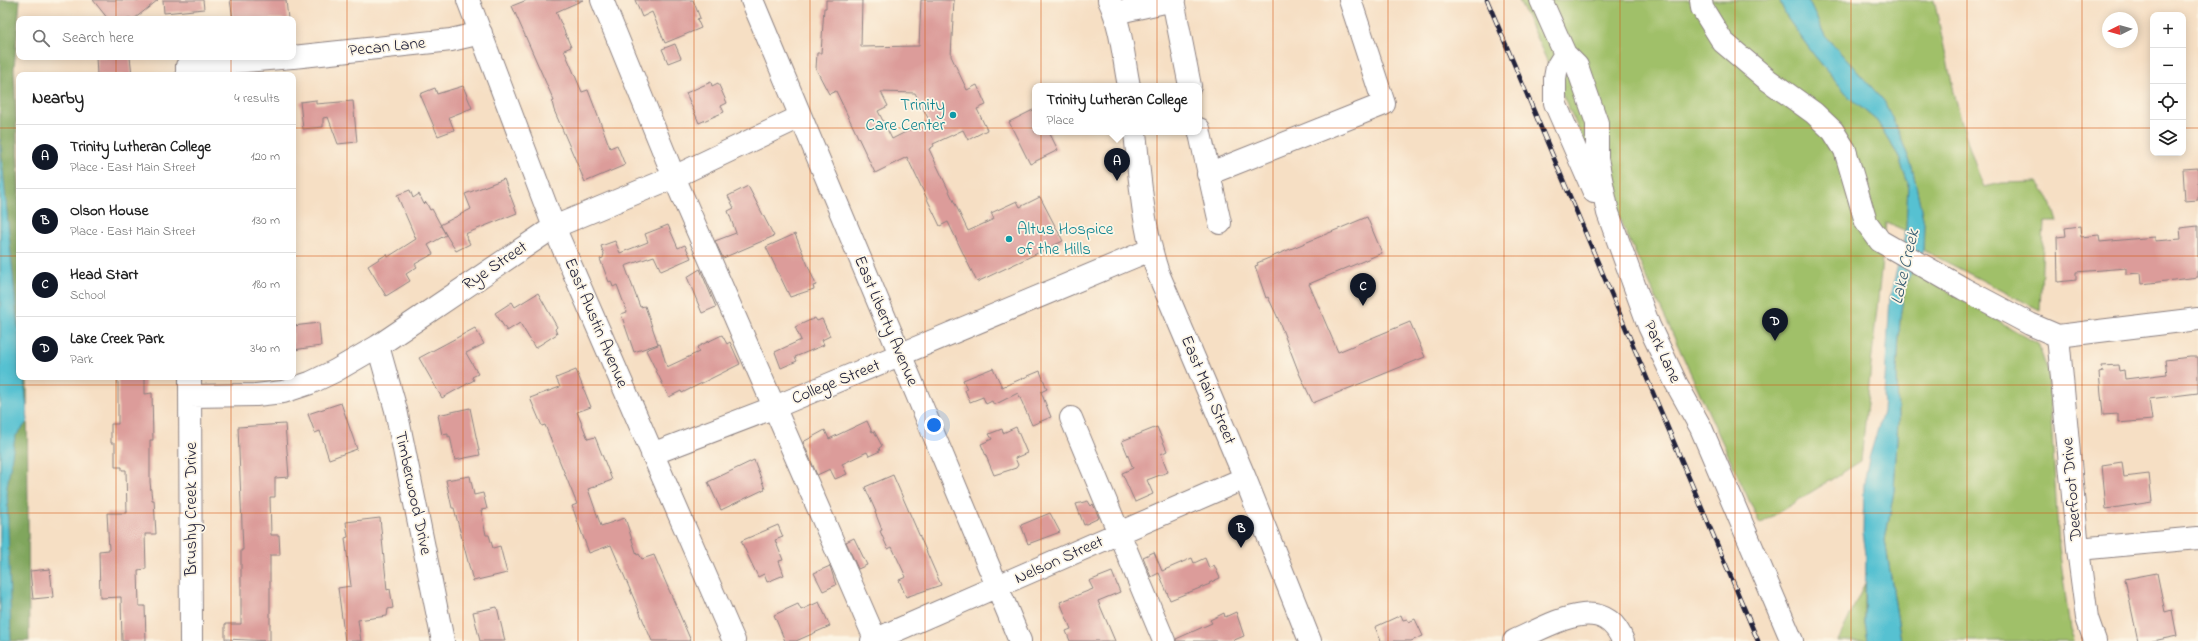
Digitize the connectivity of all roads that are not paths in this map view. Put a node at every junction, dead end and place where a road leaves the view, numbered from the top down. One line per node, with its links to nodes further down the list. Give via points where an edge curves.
1 (468, 0): 9 (street, East Austin Avenue)
2 (602, 0): 20 (street)
3 (752, 0): 16 (street, East Liberty Avenue)
4 (1173, 0): 8 (street); 15 (street)
5 (1350, 0): 19 (street, via 1384,104)
6 (1540, 0): 10 (street, Park Lane)
7 (1701, 0): 26 (street, via 1702,8 1723,42 1833,131 1845,150 1866,222 1880,241 2030,324)
8 (1112, 6): 14 (street, via 1124,48)
9 (480, 33): 11 (street, Pecan Lane, via 451,40); 23 (street, East Austin Avenue)
10 (1565, 54): 21 (street, Park Lane, via 1577,66 1597,123 1597,159); 21 (street, via 1555,78 1555,103 1594,191)
11 (296, 57)
12 (268, 60): 13 (street, Pecan Lane)
13 (187, 70)
14 (1128, 83)
15 (1189, 83)
16 (800, 117): 20 (street, Rye Street); 28 (street, East Liberty Avenue)
17 (1135, 135): 24 (street, East Main Street)
18 (1200, 135): 19 (street)
19 (1208, 174): 22 (street)
20 (674, 177): 23 (street, Rye Street); 30 (street)
21 (1608, 213): 47 (street, Park Lane, via 1649,326 1701,428)
22 (1220, 223)
23 (554, 227): 27 (street, Rye Street); 32 (street, East Austin Avenue)
24 (1150, 250): 28 (street, College Street); 33 (street, East Main Street)
25 (2198, 319): 26 (street)
26 (2058, 336): 36 (street, Deerfoot Drive)
27 (378, 346): 29 (street, Rye Street, via 310,384 284,392 256,395); 39 (street, Timberwood Drive, via 396,410)
28 (900, 356): 30 (street, College Street); 37 (street, East Liberty Avenue)
29 (190, 386): 38 (street, Brushy Creek Drive)
30 (775, 407): 32 (street, College Street); 41 (street)
31 (1071, 418): 34 (street)
32 (652, 454): 40 (street, East Austin Avenue)
33 (1245, 478): 34 (street, Nelson Street); 44 (street, East Main Street)
34 (1119, 533): 37 (street, Nelson Street); 43 (street)
35 (2198, 538): 36 (street)
36 (2078, 549): 48 (street, Deerfoot Drive, via 2087,618)
37 (997, 587): 41 (street, Nelson Street); 42 (street, East Liberty Avenue)
38 (191, 641)
39 (443, 641)
40 (734, 641)
41 (874, 641)
42 (1020, 641)
43 (1164, 641)
44 (1310, 641)
45 (1514, 641): 46 (street, via 1575,615 1592,613 1607,619 1619,631)
46 (1623, 641)
47 (1792, 641)
48 (2095, 641)

